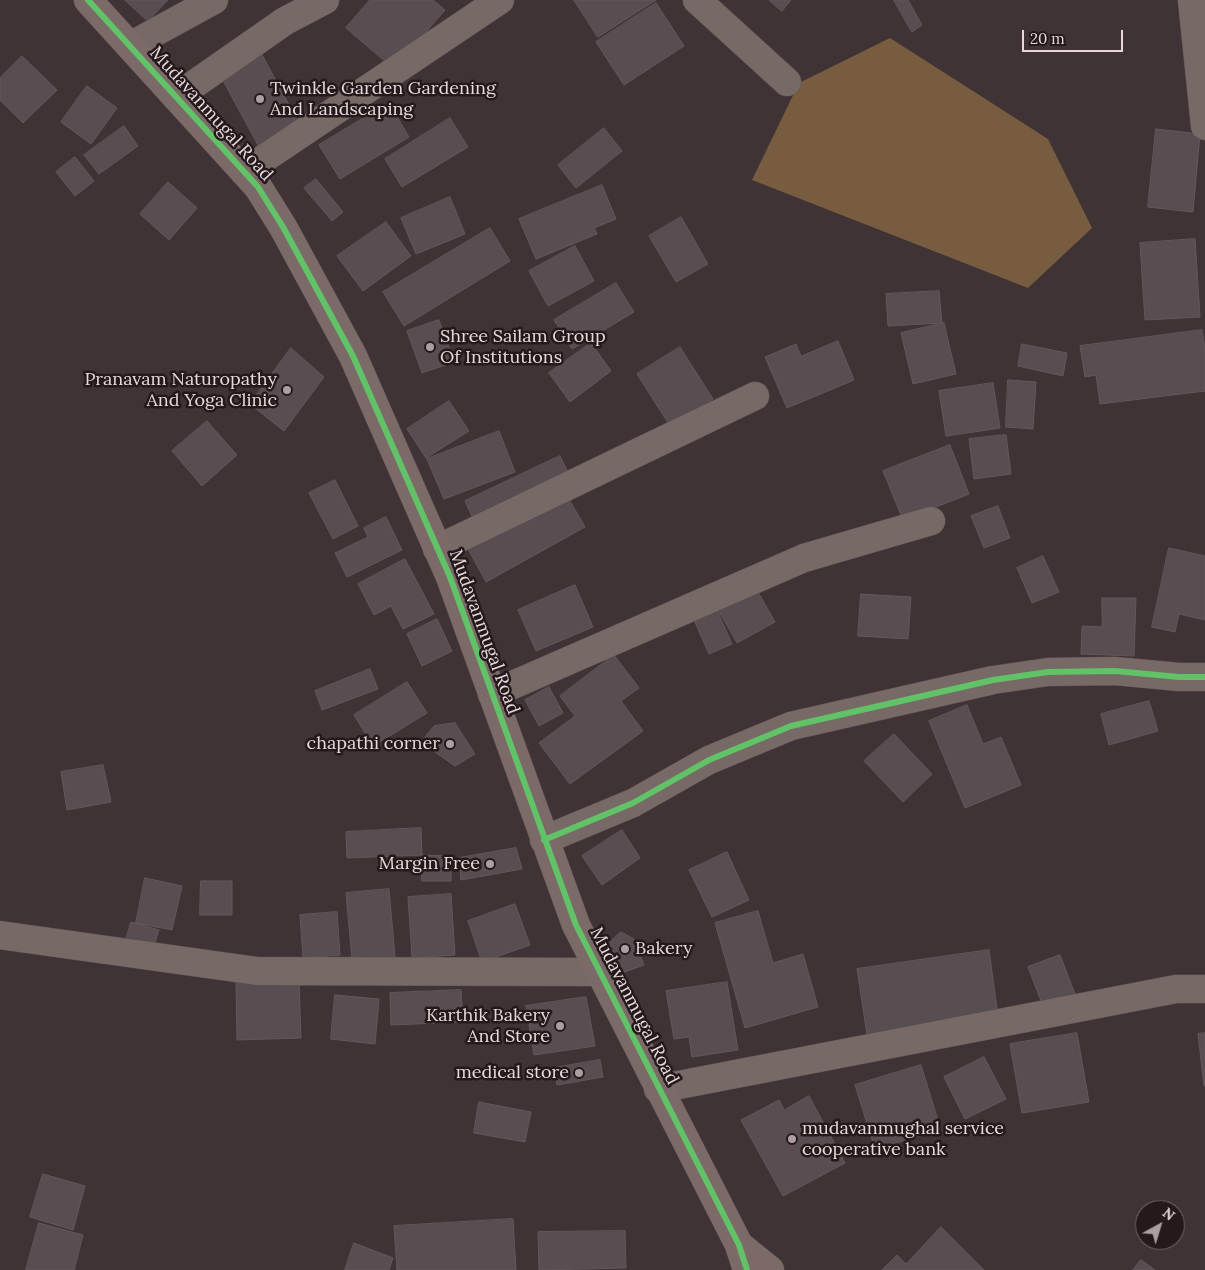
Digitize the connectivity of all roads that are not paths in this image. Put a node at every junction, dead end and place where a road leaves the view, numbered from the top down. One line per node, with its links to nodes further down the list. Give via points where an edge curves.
1 (88, 0): 7 (street, Mudavanmugal Road)
2 (214, 0): 7 (street)
3 (326, 0): 9 (street, via 285,22)
4 (500, 0): 11 (street)
5 (697, 0): 8 (street)
6 (1192, 0): 10 (street)
7 (130, 46): 9 (street, Mudavanmugal Road)
8 (787, 82)
9 (176, 97): 11 (street, Mudavanmugal Road)
10 (1205, 126)
11 (244, 172): 14 (street, Mudavanmugal Road, via 258,187 283,227 352,356)
12 (755, 396): 14 (street)
13 (931, 521): 16 (street, via 804,558)
14 (437, 549): 16 (street, Mudavanmugal Road)
15 (1205, 677): 17 (street, via 1115,671 1048,672 993,680 791,726 709,760 633,803)
16 (492, 694): 17 (street, Mudavanmugal Road)
17 (544, 840): 19 (street, Mudavanmugal Road, via 576,925)
18 (0, 935): 19 (street, via 257,971)
19 (600, 972): 21 (street, Mudavanmugal Road)
20 (1205, 989): 21 (street, via 1176,988)
21 (658, 1089): 22 (street, Mudavanmugal Road)
22 (743, 1258): 23 (street)
23 (770, 1270)

